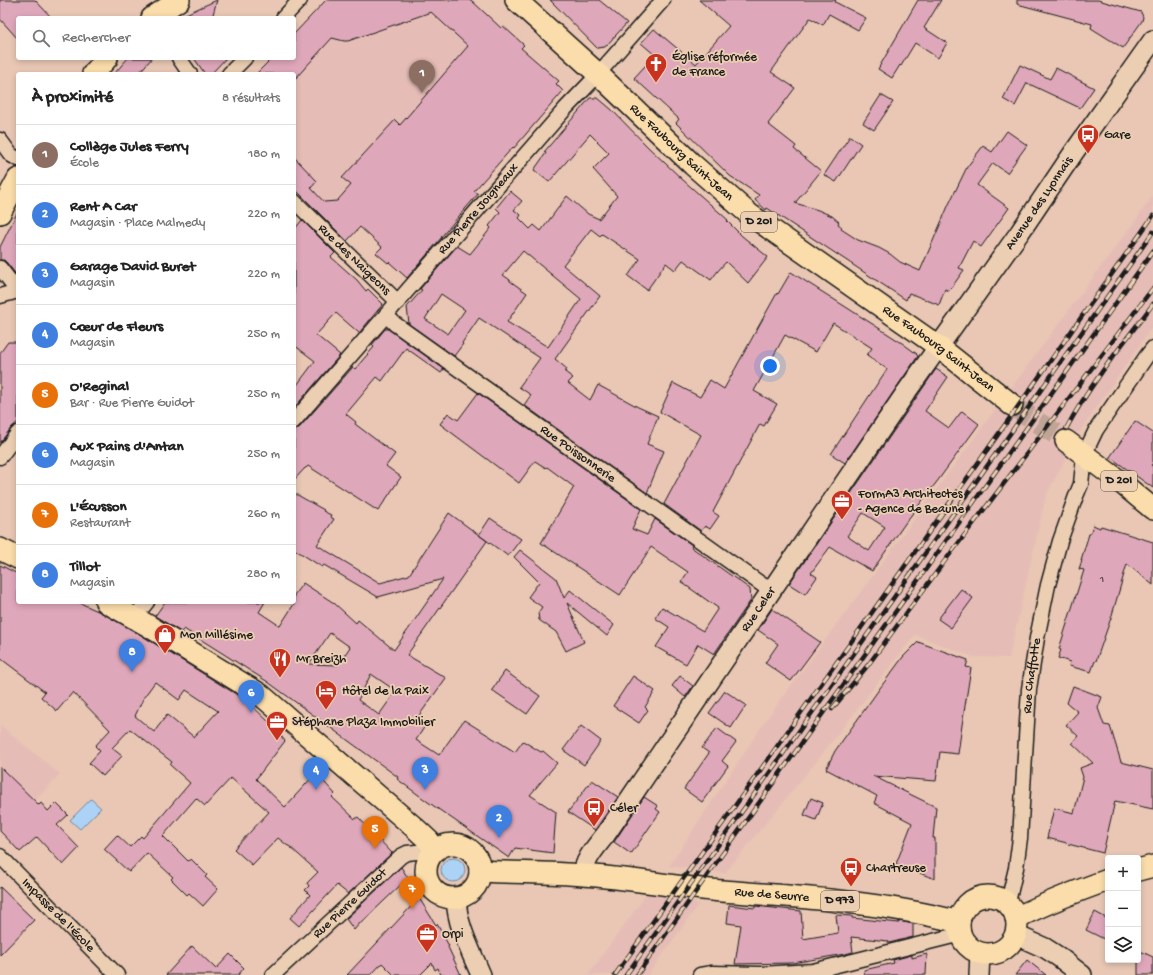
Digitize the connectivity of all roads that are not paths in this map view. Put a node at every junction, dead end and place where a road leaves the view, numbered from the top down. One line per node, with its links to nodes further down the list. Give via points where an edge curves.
1 (179, 0): 5 (main road)
2 (300, 0): 6 (street)
3 (516, 0): 14 (main road, Rue Faubourg Saint-Jean / D 20I)
4 (663, 0): 14 (street, Rue Pierre Joigneaux)
5 (155, 16)
6 (285, 16)
7 (1153, 40): 26 (street, Avenue des Lyonnais)
8 (105, 60): 11 (main road)
9 (180, 60): 12 (street)
10 (243, 60): 13 (street)
11 (95, 72)
12 (189, 72)
13 (231, 72)
14 (598, 74): 24 (street, Rue Pierre Joigneaux); 26 (main road, Rue Faubourg Saint-Jean / D 20I, via 693,165 749,214)
15 (0, 140): 16 (street)
16 (16, 158)
17 (16, 183): 19 (main road)
18 (296, 203): 24 (street, Rue des Naigeons)
19 (0, 213)
20 (0, 268): 21 (street)
21 (16, 288)
22 (16, 292): 23 (street)
23 (0, 296)
24 (398, 302): 25 (street, Rue Pierre Joigneaux)
25 (386, 315): 29 (street, Rue Pierre Joigneaux); 37 (street, Rue Poissonnerie)
26 (939, 347): 28 (main road, Rue Faubourg Saint-Jean / D 20I); 37 (street, Rue Celer)
27 (1153, 348): 32 (street, via 1096,430)
28 (1012, 404)
29 (296, 418)
30 (16, 436): 33 (street)
31 (1066, 441): 32 (main road, D 20I)
32 (1084, 455): 34 (main road, D 20I); 49 (street, Rue Chaffotte, via 1082,484 1060,541 1048,585 1029,689 1020,838 1010,894)
33 (0, 457)
34 (1153, 509)
35 (0, 549): 36 (main road)
36 (16, 557)
37 (770, 591): 46 (street, Rue Celer, via 587,860)
38 (110, 604): 40 (main road)
39 (145, 604): 40 (street)
40 (134, 618): 41 (main road, via 261,695 415,828)
41 (435, 850): 45 (main road, via 452,843 462,845 476,857); 48 (main road, via 426,864 427,879 432,888 441,895); 53 (street, Rue Pierre Guidot, via 406,853 401,856)
42 (0, 856): 52 (street, Impasse de l'École)
43 (1153, 866): 44 (main road)
44 (1141, 869)
45 (480, 871): 46 (main road, D 973); 48 (main road, via 475,886 467,894)
46 (583, 875): 50 (main road, Rue de Seurre / D 973, via 852,902 925,914)
47 (1105, 881): 49 (main road)
48 (456, 898): 54 (street, via 460,927)
49 (1012, 918): 50 (main road, via 999,898 976,898 961,914); 51 (main road, via 1012,941 1008,946 995,953); 57 (street, via 1044,948)
50 (960, 928): 51 (main road, via 964,941); 55 (street, via 813,971)
51 (980, 953): 56 (street)
52 (117, 975)
53 (273, 975)
54 (481, 975)
55 (700, 975)
56 (979, 975)
57 (1082, 975)

